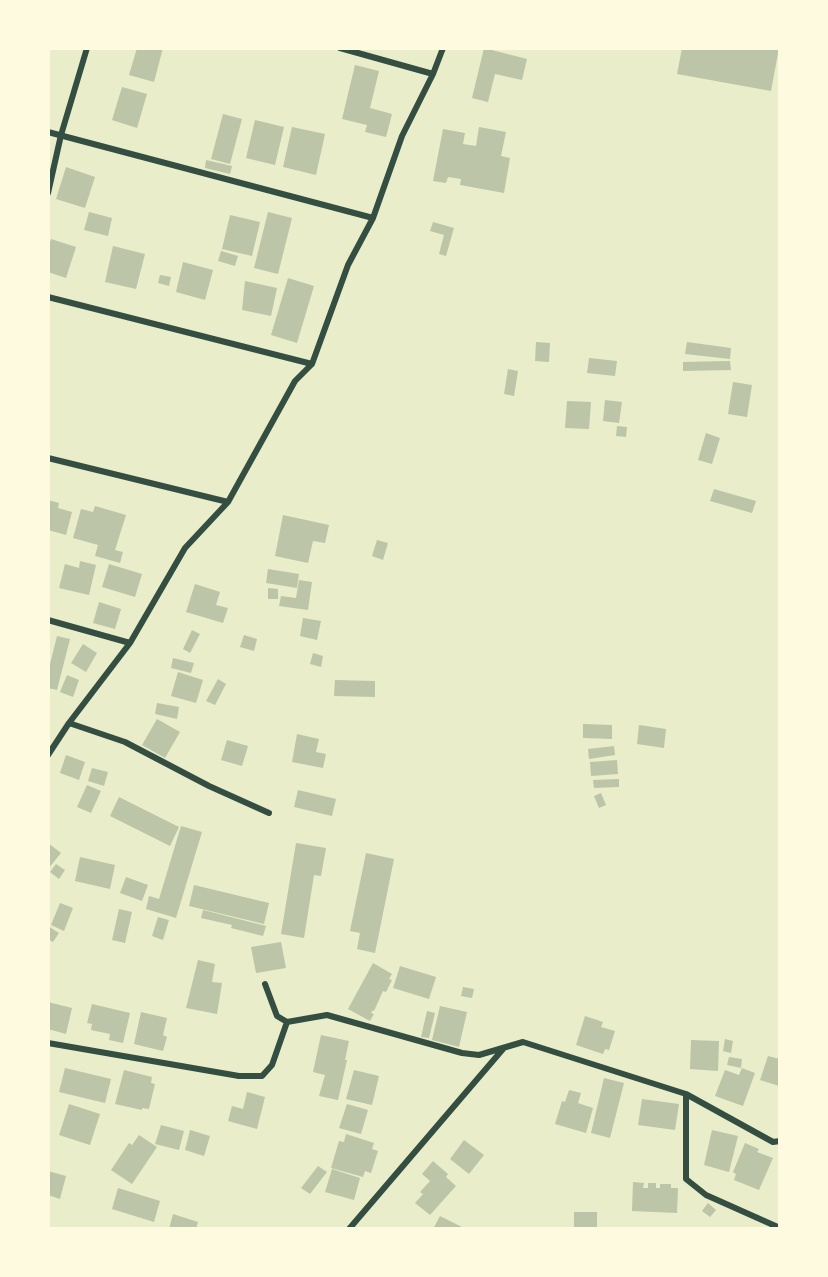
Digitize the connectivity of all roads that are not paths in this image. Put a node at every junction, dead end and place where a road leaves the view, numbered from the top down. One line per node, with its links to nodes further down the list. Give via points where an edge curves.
1 (87, 48): 6 (street)
2 (340, 48): 4 (street)
3 (443, 48): 4 (street)
4 (433, 74): 8 (street, via 402,136)
5 (48, 132): 6 (street)
6 (61, 135): 7 (street); 8 (street)
7 (48, 193)
8 (373, 218): 10 (street, via 348,265)
9 (48, 297): 10 (street)
10 (312, 364): 12 (street, via 295,381)
11 (48, 458): 12 (street)
12 (228, 502): 14 (street, via 185,548)
13 (48, 620): 14 (street)
14 (130, 643): 15 (street)
15 (69, 723): 16 (street); 17 (street, via 125,742)
16 (48, 755)
17 (269, 813)
18 (265, 984): 19 (street, via 277,1016)
19 (287, 1022): 20 (street, via 272,1065 262,1076 239,1076); 21 (street, via 327,1015 462,1053 479,1055)
20 (48, 1043)
21 (504, 1048): 22 (street, via 523,1042); 25 (street)
22 (686, 1094): 23 (street, via 773,1142); 24 (street, via 686,1179 706,1195)
23 (780, 1141)
24 (780, 1228)
25 (349, 1229)

